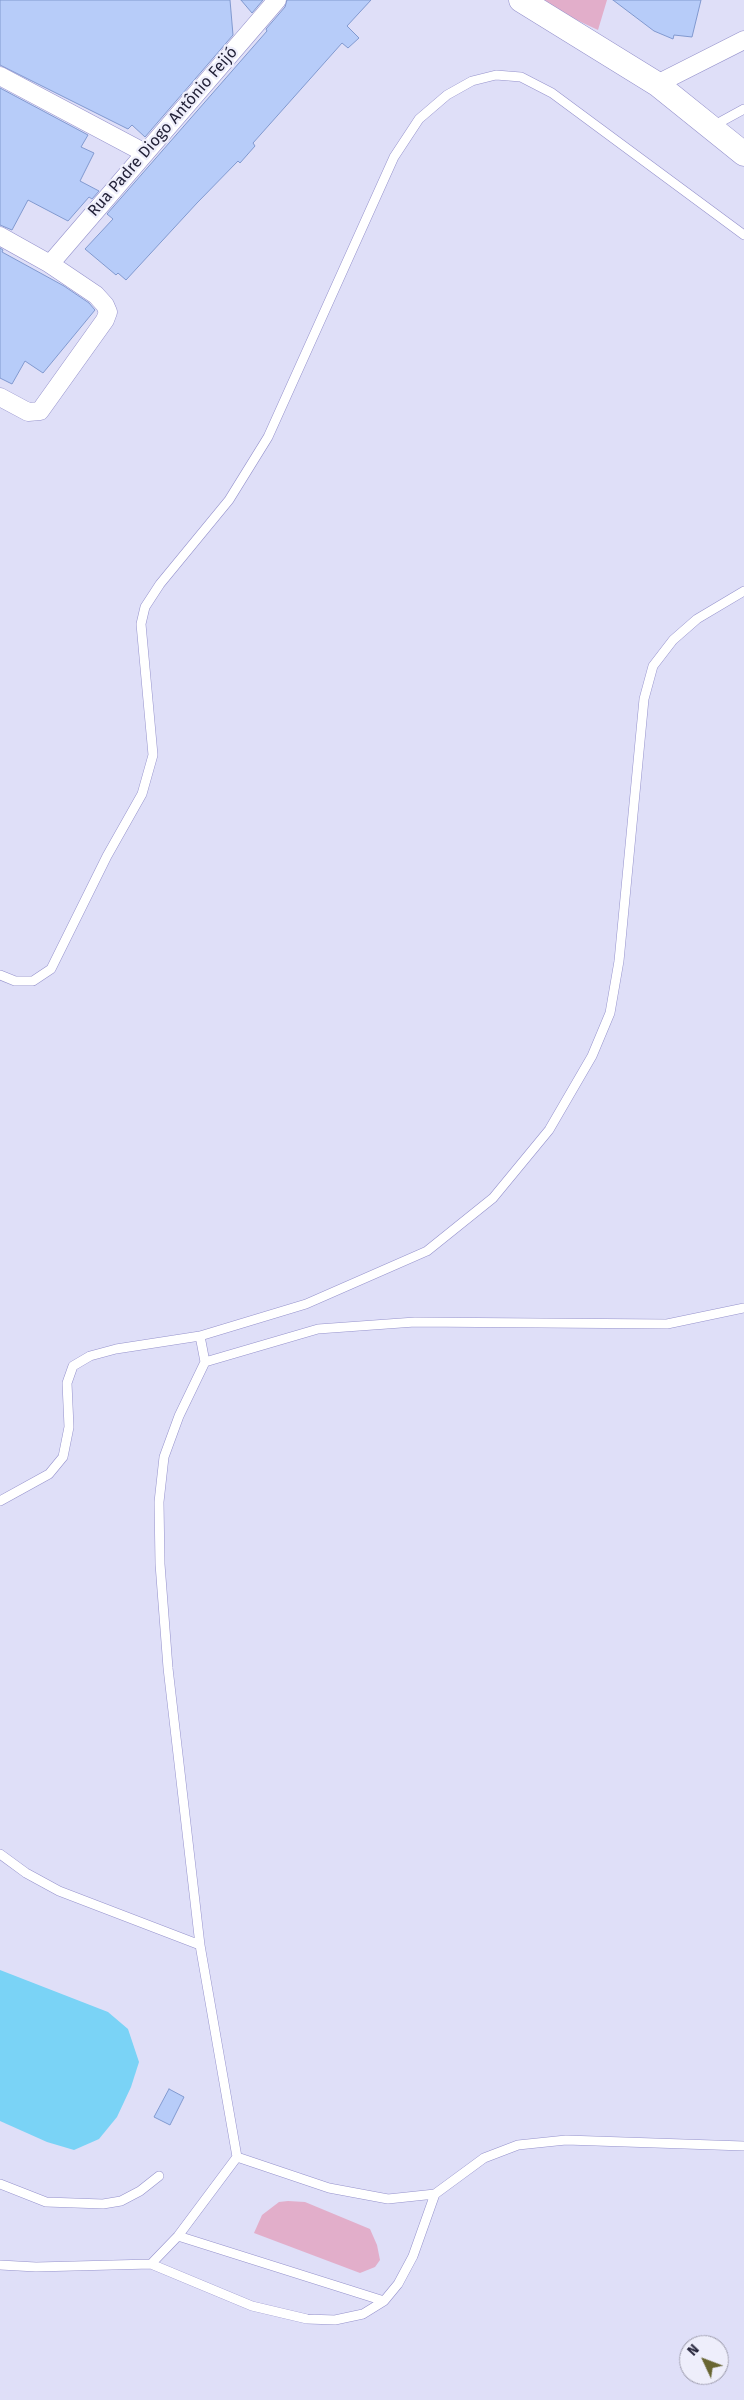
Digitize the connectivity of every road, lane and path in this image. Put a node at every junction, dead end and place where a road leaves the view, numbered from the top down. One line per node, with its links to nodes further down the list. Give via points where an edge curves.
1 (277, 0): 8 (street, Rua Padre Diogo Antônio Feijó)
2 (521, 0): 5 (main road)
3 (744, 40): 5 (street)
4 (0, 76): 8 (street)
5 (657, 84): 7 (main road)
6 (744, 109): 7 (lane)
7 (711, 128): 9 (main road)
8 (145, 153): 12 (street, Rua Padre Diogo Antônio Feijó)
9 (744, 154)
10 (744, 235): 15 (lane, via 552,93 521,77 496,75 472,81 447,95 419,119 394,157 268,437 229,500 145,607 142,624 153,755 142,794 51,969 33,982 15,981)
11 (0, 236): 12 (street)
12 (50, 264): 13 (street, via 96,295 108,312 105,320 45,407 35,413)
13 (0, 397)
14 (744, 591): 17 (lane, via 697,619 673,640 654,666 644,699 620,951 610,1013 592,1056 549,1130 493,1198 427,1251 306,1304)
15 (0, 975)
16 (744, 1308): 18 (lane, via 666,1324 415,1322 318,1329)
17 (200, 1336): 18 (lane); 19 (lane, via 116,1349 90,1356 73,1366 67,1382 69,1427 63,1457 49,1474)
18 (205, 1362): 21 (lane, via 164,1457 159,1502 160,1564 168,1658)
19 (0, 1502)
20 (0, 1854): 21 (lane, via 59,1892)
21 (200, 1945): 23 (lane)
22 (744, 2146): 26 (lane, via 566,2140 518,2145 484,2158)
23 (237, 2157): 26 (lane, via 358,2195 388,2199); 27 (lane)
24 (159, 2176): 25 (lane, via 121,2201 103,2204 46,2202)
25 (0, 2184)
26 (435, 2194): 30 (lane, via 413,2256 398,2284)
27 (178, 2236): 28 (lane); 30 (lane)
28 (151, 2264): 29 (lane); 30 (lane, via 252,2306 307,2319 336,2320 363,2314)
29 (0, 2265)
30 (384, 2301)

